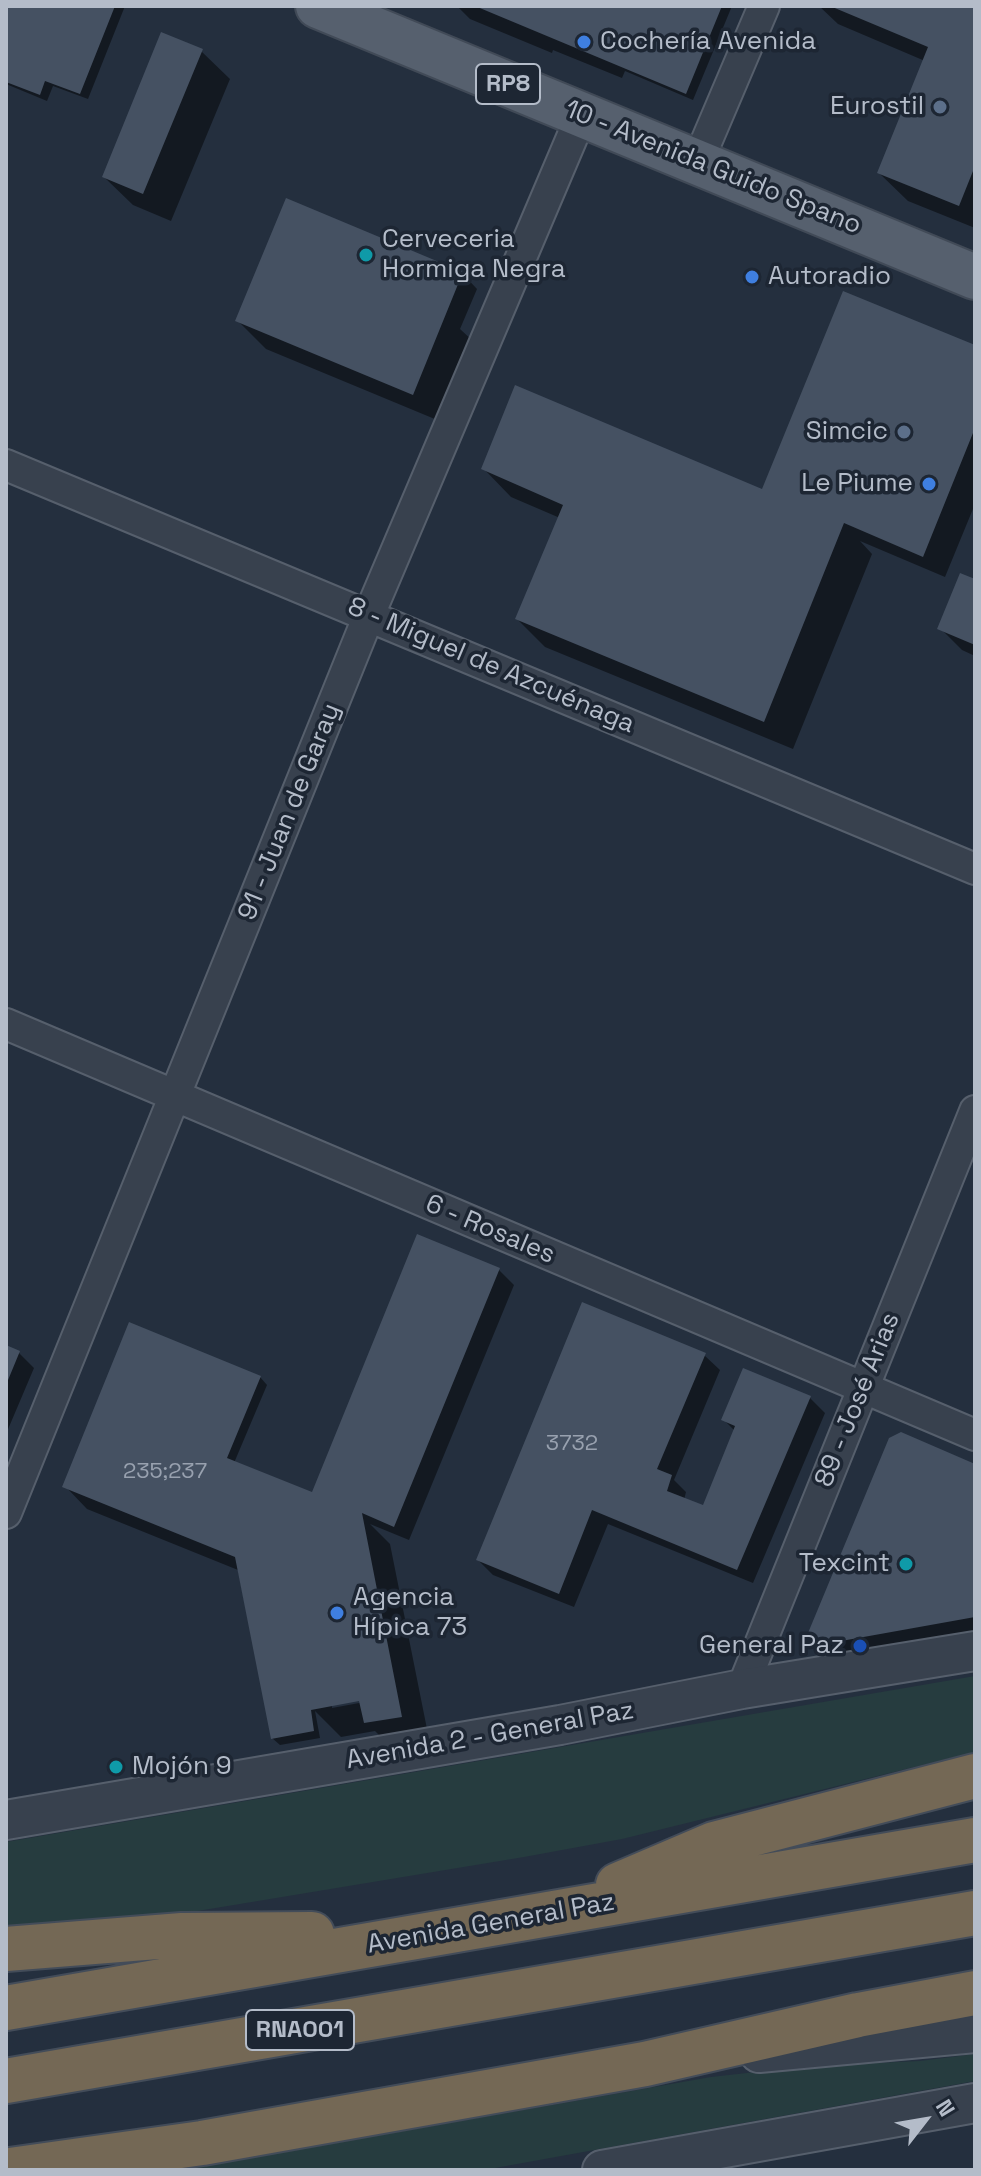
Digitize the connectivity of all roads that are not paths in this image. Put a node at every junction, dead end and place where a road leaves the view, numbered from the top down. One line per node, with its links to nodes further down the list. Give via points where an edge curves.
1 (318, 6): 3 (main road, 10 - Avenida Guido Spano / RP8)
2 (764, 6): 4 (street)
3 (582, 114): 4 (main road, 10 - Avenida Guido Spano / RP8); 7 (street, 91 - Juan de Garay)
4 (698, 161): 5 (main road, 10 - Avenida Guido Spano / RP8)
5 (975, 277)
6 (6, 465): 7 (street, 8 - Miguel de Azcuénaga)
7 (369, 615): 8 (street, 8 - Miguel de Azcuénaga); 10 (street, 91 - Juan de Garay)
8 (975, 869)
9 (6, 1024): 10 (street, 6 - Rosales)
10 (176, 1097): 12 (street, 6 - Rosales); 14 (street, 91 - Juan de Garay)
11 (975, 1111): 12 (street, 89 - José Arias)
12 (863, 1388): 13 (street, 6 - Rosales); 16 (street, 89 - José Arias)
13 (975, 1435)
14 (6, 1513)
15 (975, 1651): 16 (street, Avenida 2 - General Paz)
16 (742, 1689): 18 (street, Avenida 2 - General Paz)
17 (975, 1776): 20 (highway, via 714,1844)
18 (6, 1820)
19 (975, 1840): 20 (highway, Avenida General Paz)
20 (553, 1913): 22 (highway, Avenida General Paz)
21 (975, 1913): 28 (highway, RNA001)
22 (443, 1933): 23 (highway, via 182,1935); 25 (highway, Avenida General Paz)
23 (6, 1949)
24 (975, 1993): 27 (highway)
25 (6, 2008)
26 (975, 2033): 27 (street)
27 (645, 2064): 30 (highway)
28 (6, 2081)
29 (975, 2103): 33 (street)
30 (202, 2143): 31 (highway); 32 (street)
31 (10, 2170)
32 (111, 2170)
33 (602, 2170)

